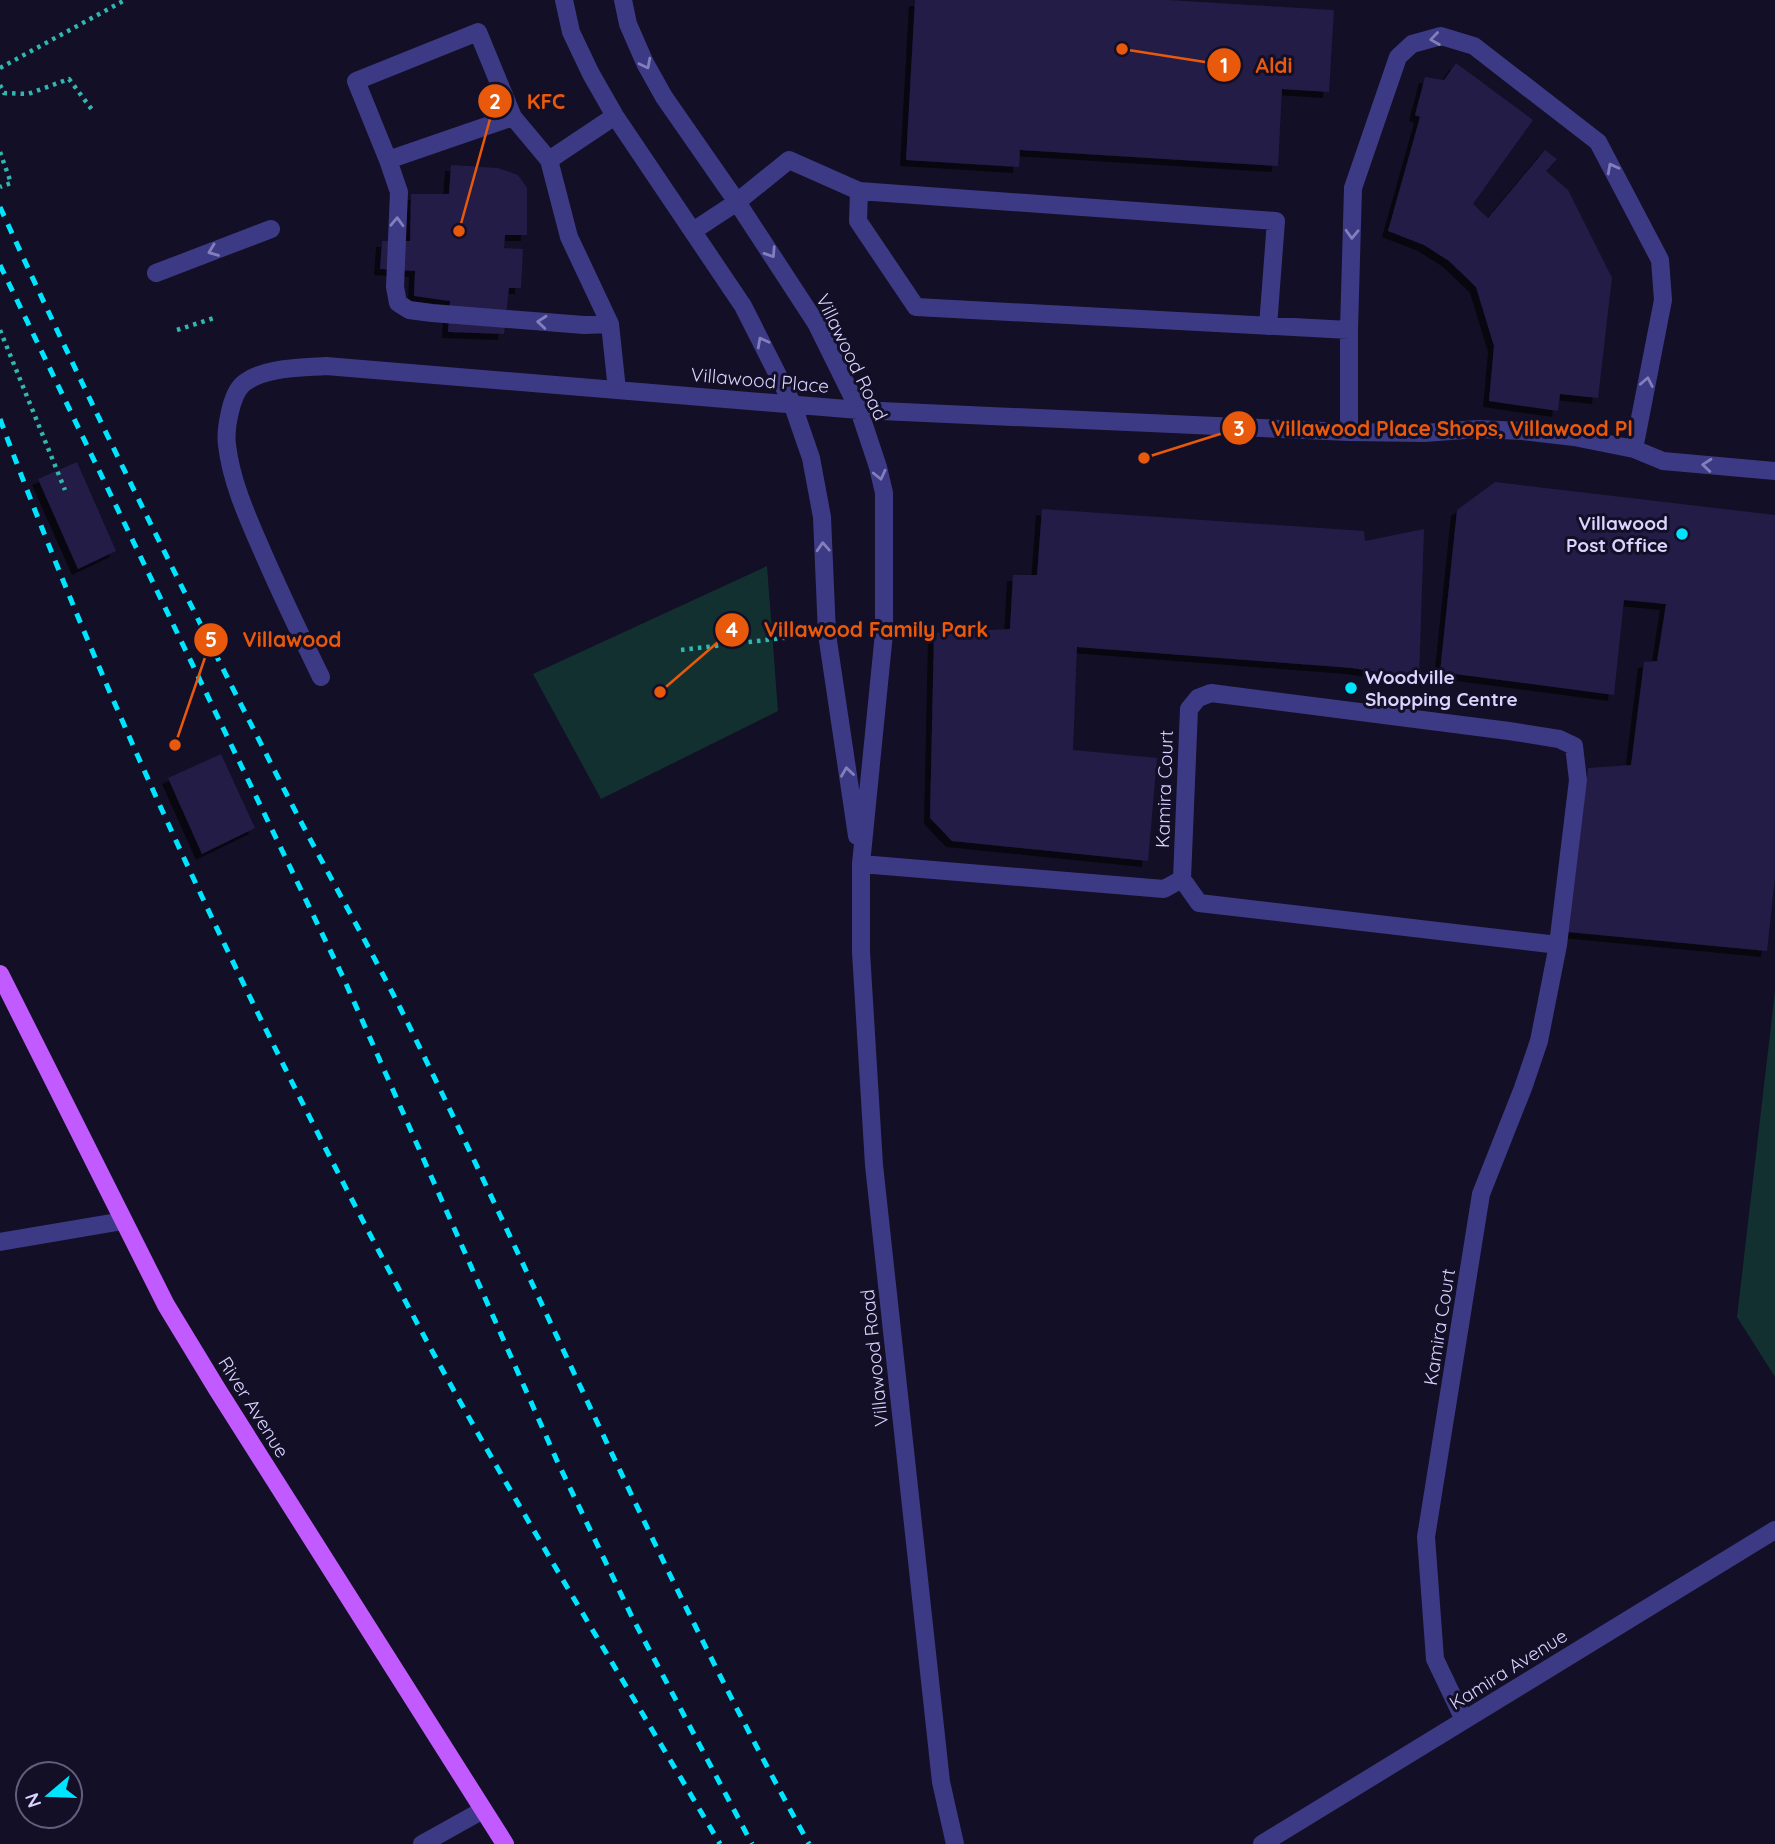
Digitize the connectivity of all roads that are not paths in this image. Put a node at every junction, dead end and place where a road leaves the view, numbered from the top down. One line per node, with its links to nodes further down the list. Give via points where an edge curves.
1 (565, 0): 3 (street, Villawood Road, via 571,32)
2 (623, 0): 8 (street, Villawood Road, one-way to 8, via 645,64)
3 (615, 116): 6 (street); 10 (street, Villawood Road)
4 (513, 117): 5 (street); 5 (street, via 478,32 356,81); 6 (street)
5 (388, 160): 12 (street, one-way to 5, via 432,313 409,310 398,303 399,192)
6 (549, 160): 12 (street, via 569,237)
7 (859, 191): 8 (street, via 789,160); 13 (street, via 858,221 916,307); 13 (street, via 1276,220)
8 (737, 202): 10 (street); 17 (street, Villawood Road, one-way to 17, via 816,323)
9 (271, 229): 11 (street, one-way to 11)
10 (693, 231): 16 (street, Villawood Road, one-way to 10, via 743,306)
11 (156, 273)
12 (610, 324): 15 (street)
13 (1268, 326): 14 (street)
14 (1349, 330): 18 (street); 19 (street, one-way to 14, via 1663,300 1660,260 1598,142 1475,46 1441,36 1412,44 1398,57 1353,188)
15 (617, 390): 16 (street, Villawood Place); 21 (street, Villawood Place, via 326,366 269,372 242,384 231,406 226,443 242,502)
16 (792, 403): 17 (street, Villawood Place); 22 (street, Villawood Road, one-way to 16, via 827,634 822,517 811,458)
17 (859, 410): 18 (street, Villawood Place); 22 (street, Villawood Road, one-way to 22, via 878,467 885,517 884,633)
18 (1349, 432): 19 (street, Villawood Place, via 1522,431)
19 (1634, 449): 20 (street, Villawood Place, one-way to 19, via 1663,461)
20 (1775, 471)
21 (321, 677)
22 (861, 864): 23 (street, via 1164,889); 33 (street, Villawood Road, via 861,951 874,1165 941,1782)
23 (1182, 879): 24 (street, via 1199,903); 24 (street, Kamira Court, via 1189,709 1210,693 1559,739 1574,746 1578,780)
24 (1558, 945): 29 (street, Kamira Court, via 1539,1041 1481,1194 1426,1538 1435,1659)
25 (0, 974): 26 (main road, River Avenue)
26 (122, 1221): 27 (street); 30 (main road, River Avenue, via 217,1389)
27 (0, 1242)
28 (1775, 1530): 29 (street, Kamira Avenue)
29 (1464, 1720): 34 (street, Kamira Avenue)
30 (483, 1810): 31 (street); 32 (main road, River Avenue)
31 (422, 1844)
32 (505, 1844)
33 (956, 1844)
34 (1262, 1844)

